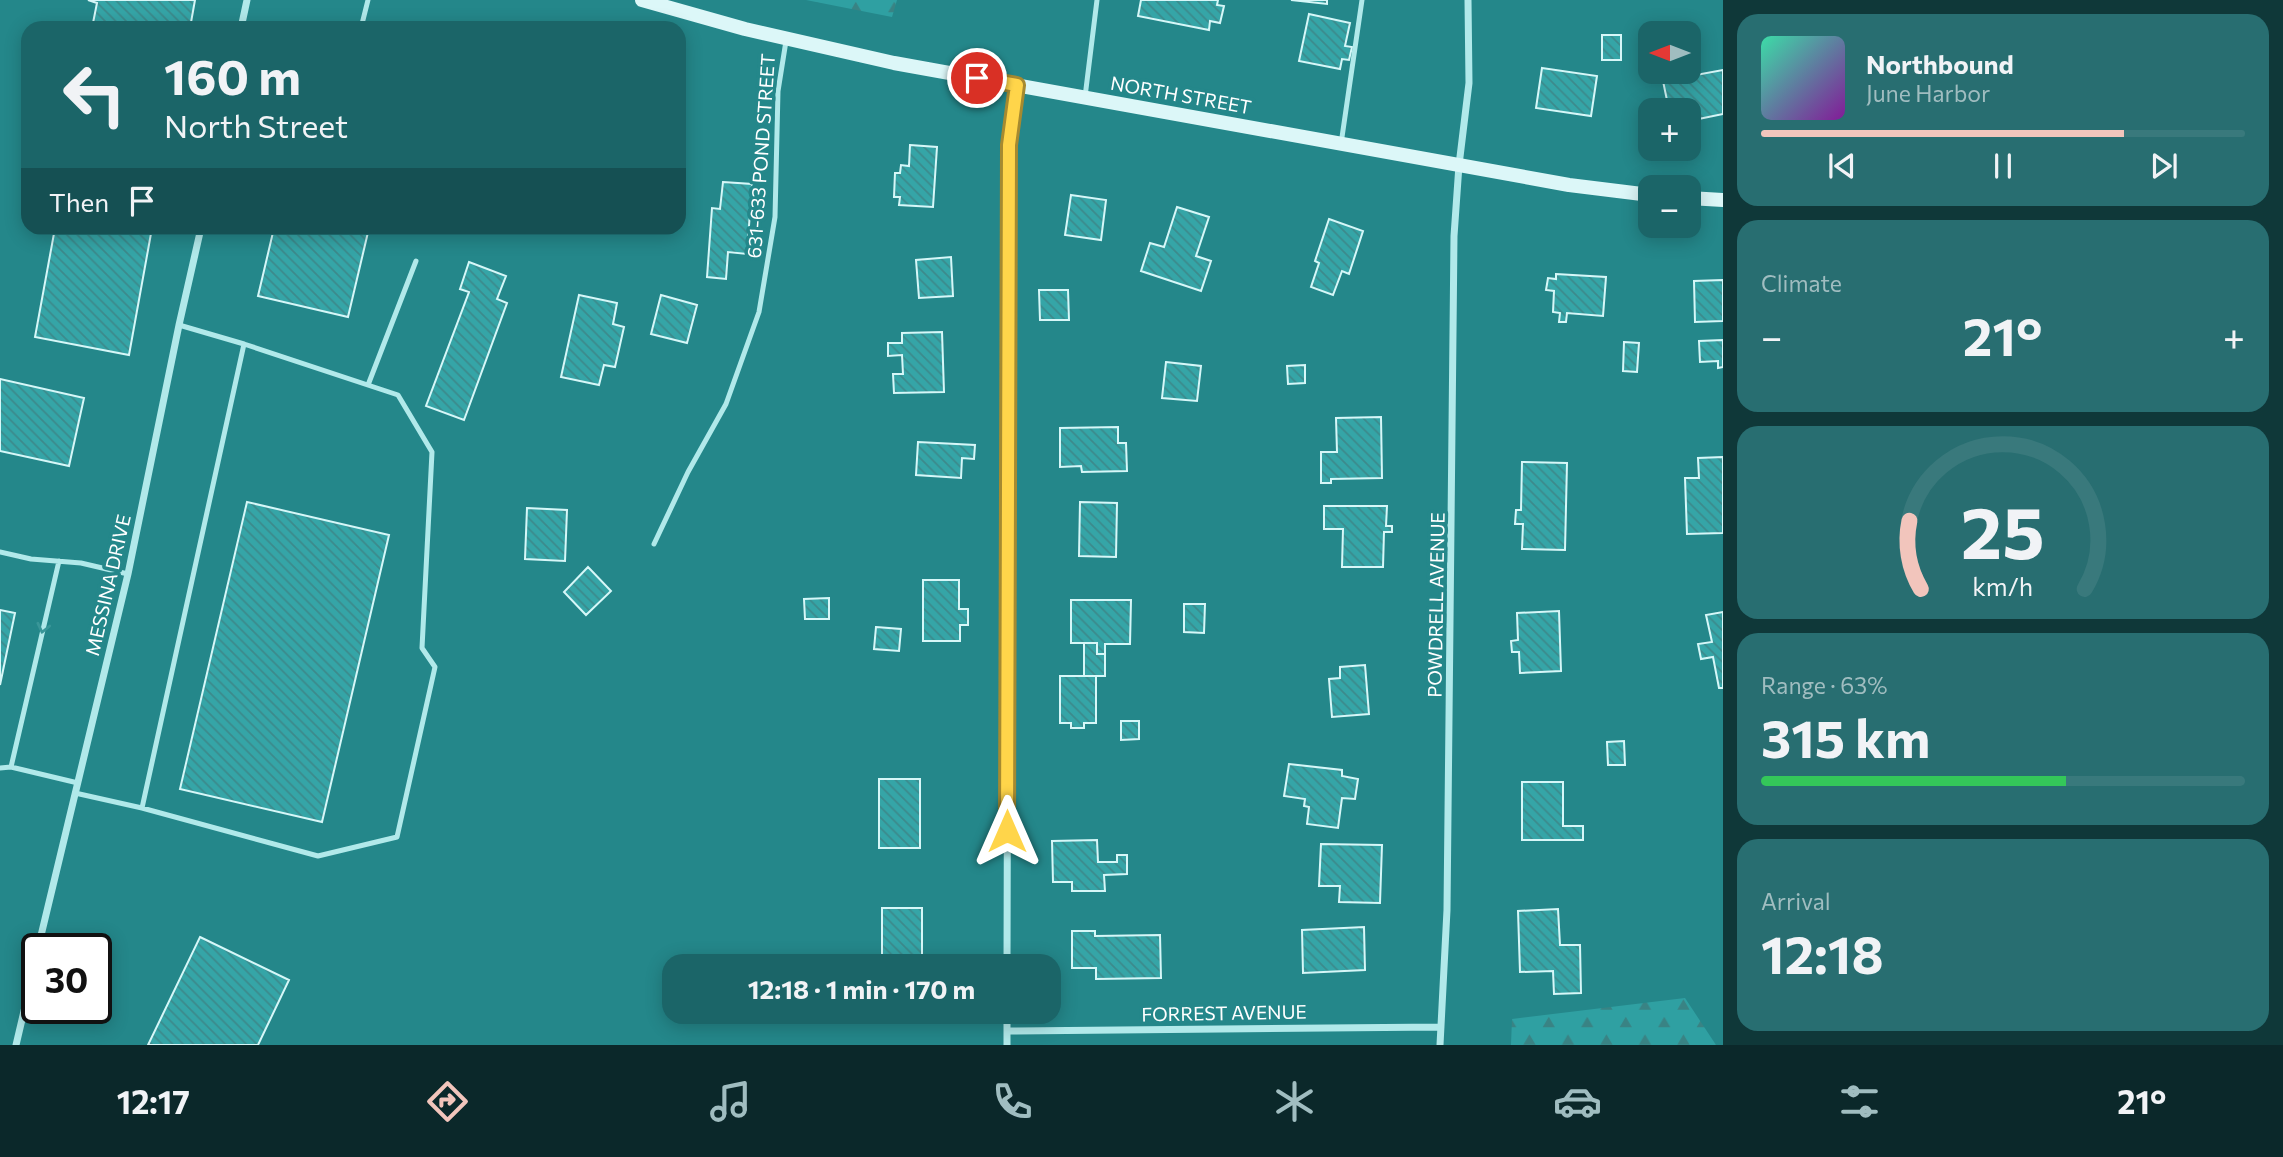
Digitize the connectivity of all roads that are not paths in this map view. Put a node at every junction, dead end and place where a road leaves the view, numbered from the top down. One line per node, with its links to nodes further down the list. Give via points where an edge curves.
1 (247, 0): 7 (street)
2 (368, 0): 8 (lane)
3 (642, 0): 9 (main road, NORTH STREET)
4 (1097, 0): 11 (lane)
5 (1363, 0): 12 (lane)
6 (1468, 0): 13 (street, POWDRELL AVENUE, via 1469,83)
7 (242, 21)
8 (363, 21)
9 (786, 39): 10 (main road, NORTH STREET); 22 (lane, 631-633 POND STREET, via 778,91 775,217 759,312 726,404)
10 (1017, 85): 11 (main road, NORTH STREET); 32 (street, via 1009,145)
11 (1085, 97): 12 (main road, NORTH STREET)
12 (1341, 144): 13 (main road, NORTH STREET)
13 (1459, 165): 14 (main road, NORTH STREET); 35 (street, POWDRELL AVENUE, via 1454,236 1447,883)
14 (1638, 194)
15 (1701, 199): 16 (main road)
16 (1723, 200)
17 (199, 235): 19 (street, MESSINA DRIVE)
18 (416, 261): 21 (lane)
19 (179, 325): 20 (lane); 25 (street, MESSINA DRIVE)
20 (244, 344): 21 (lane); 30 (lane)
21 (368, 385): 30 (lane, via 398,395 432,452 422,648 435,667 397,837 318,856)
22 (654, 544)
23 (0, 552): 24 (lane)
24 (59, 561): 25 (lane); 26 (lane, one-way to 26)
25 (128, 574): 28 (street, MESSINA DRIVE)
26 (11, 767): 27 (lane); 28 (lane)
27 (0, 768)
28 (78, 783): 29 (street, MESSINA DRIVE)
29 (75, 793): 30 (lane); 31 (street, MESSINA DRIVE)
30 (142, 808)
31 (42, 933)
32 (1007, 954)
33 (21, 1024): 37 (street)
34 (1007, 1024): 36 (street)
35 (1441, 1027): 36 (street, FORREST AVENUE); 39 (street, POWDRELL AVENUE)
36 (1007, 1031): 38 (street)
37 (16, 1045)
38 (1007, 1045)
39 (1440, 1045)

